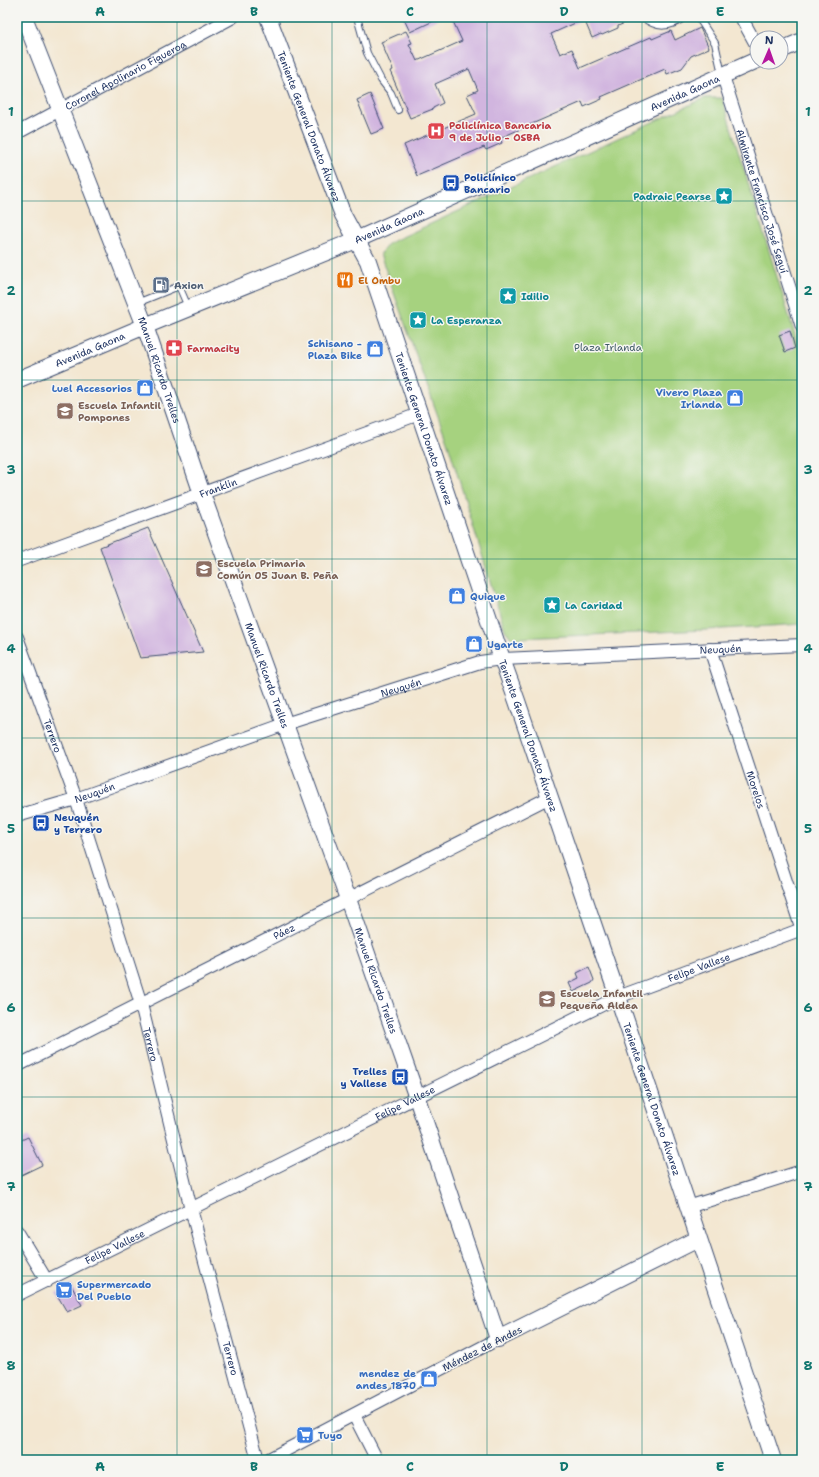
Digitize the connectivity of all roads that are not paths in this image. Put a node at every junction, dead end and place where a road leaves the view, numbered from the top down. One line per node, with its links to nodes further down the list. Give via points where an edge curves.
1 (24, 17): 14 (street, Manuel Ricardo Trelles)
2 (233, 17): 14 (street, Coronel Apolinario Figueroa)
3 (268, 17): 17 (street, Teniente General Donato Álvarez)
4 (357, 17): 15 (lane, via 367,53)
5 (642, 17): 6 (lane, via 651,24 663,25 675,24)
6 (685, 17)
7 (698, 17): 13 (lane, via 715,43)
8 (741, 17): 9 (street)
9 (749, 32)
10 (802, 41): 11 (street)
11 (789, 47)
12 (749, 64): 13 (street, Avenida Gaona)
13 (723, 76): 17 (street, Avenida Gaona); 21 (street, Almirante Francisco José Seguí)
14 (61, 110): 16 (street, Coronel Apolinario Figueroa); 18 (street, Manuel Ricardo Trelles)
15 (398, 110)
16 (17, 133)
17 (356, 240): 19 (street, Avenida Gaona); 23 (street, Teniente General Donato Álvarez, via 368,261)
18 (136, 304): 19 (lane, via 179,286); 20 (street, Manuel Ricardo Trelles)
19 (188, 309): 20 (street, Avenida Gaona)
20 (145, 326): 22 (street, Avenida Gaona); 24 (street, Manuel Ricardo Trelles)
21 (802, 327)
22 (17, 380)
23 (419, 414): 24 (street, Franklin); 29 (street, Teniente General Donato Álvarez)
24 (202, 494): 25 (street, Franklin); 30 (street, Manuel Ricardo Trelles)
25 (17, 561)
26 (17, 637): 32 (street, Terrero)
27 (802, 645): 28 (street, Neuquén)
28 (710, 649): 29 (street, Neuquén); 35 (street, Morelos)
29 (502, 659): 30 (street, Neuquén, via 480,662); 31 (street, Teniente General Donato Álvarez)
30 (285, 724): 32 (street, Neuquén); 34 (street, Manuel Ricardo Trelles)
31 (550, 797): 34 (street, Páez); 36 (street, Teniente General Donato Álvarez)
32 (76, 798): 33 (street, Neuquén); 37 (street, Terrero)
33 (17, 816)
34 (348, 900): 37 (street, Páez); 39 (street, Manuel Ricardo Trelles)
35 (802, 929): 36 (street, Felipe Vallese)
36 (618, 997): 39 (street, Felipe Vallese); 41 (street, Teniente General Donato Álvarez)
37 (141, 1004): 38 (street, Páez); 42 (street, Terrero)
38 (17, 1066)
39 (416, 1098): 42 (street, Felipe Vallese); 47 (street, Manuel Ricardo Trelles)
40 (802, 1171): 41 (street)
41 (688, 1207): 44 (street, Teniente General Donato Álvarez)
42 (191, 1210): 45 (street, Felipe Vallese); 49 (street, Terrero)
43 (17, 1231): 45 (street)
44 (698, 1239): 47 (street, Méndez de Andes); 52 (street, Teniente General Donato Álvarez)
45 (47, 1281): 46 (street, Felipe Vallese)
46 (17, 1295)
47 (498, 1339): 48 (street, Méndez de Andes)
48 (354, 1414): 50 (street, Méndez de Andes); 51 (street)
49 (258, 1460)
50 (267, 1460)
51 (377, 1460)
52 (773, 1460)

